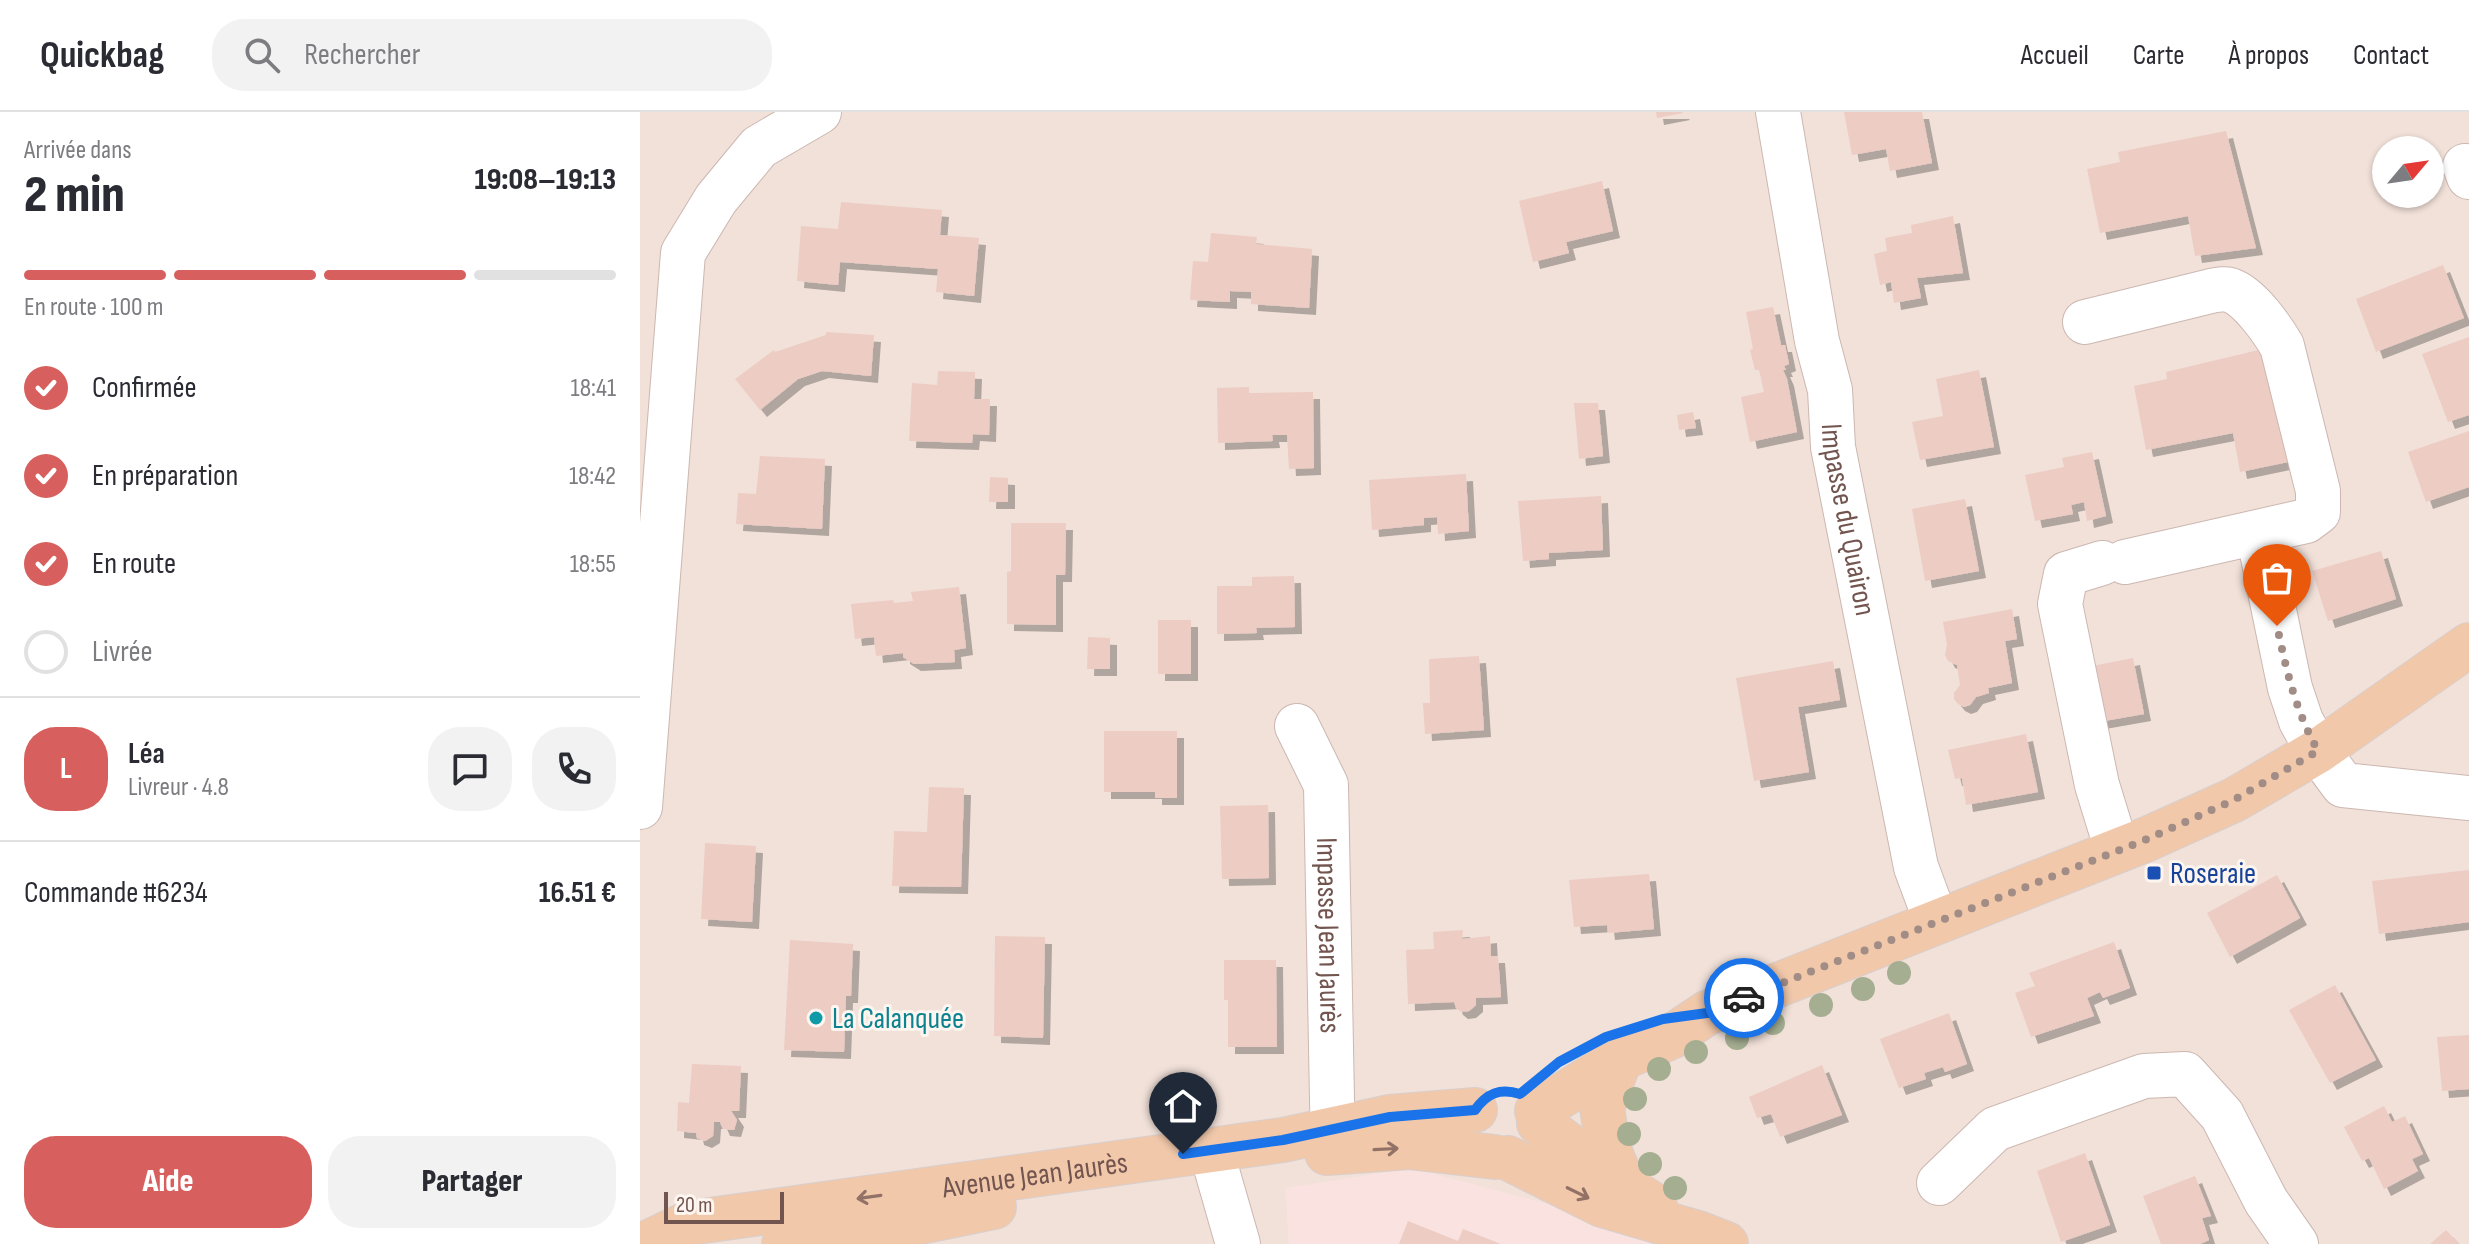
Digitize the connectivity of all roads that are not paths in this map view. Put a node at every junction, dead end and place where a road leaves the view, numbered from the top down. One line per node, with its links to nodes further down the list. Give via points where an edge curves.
1 (819, 112): 9 (street, via 759,147 716,199 683,253)
2 (1778, 112): 11 (street, Impasse du Quairon, via 1830,390 1833,447 1916,867)
3 (2085, 322): 4 (street, via 2228,289 2270,326 2282,346 2318,491 2318,512 2306,521)
4 (2258, 533): 7 (street, via 2290,688); 10 (street, via 2066,574 2060,604 2097,785)
5 (2469, 645): 7 (main road)
6 (1297, 726): 16 (street, Impasse Jean Jaurès, via 1326,785)
7 (2318, 751): 8 (street, via 2343,785); 10 (main road, via 2234,800)
8 (2469, 798)
9 (640, 807)
10 (2117, 850): 11 (main road)
11 (1936, 921): 12 (main road)
12 (1707, 1013): 13 (main road, via 1671,1037); 14 (main road, via 1663,1019 1606,1037 1559,1062)
13 (1620, 1059): 14 (main road); 20 (main road, via 1602,1108 1608,1147)
14 (1532, 1109): 15 (main road, via 1507,1090 1494,1092); 17 (main road, via 1535,1140 1524,1153); 20 (main road)
15 (1475, 1110): 16 (main road, Avenue Jean Jaurès, via 1390,1117); 17 (main road, via 1474,1138 1482,1149)
16 (1333, 1140): 17 (main road, Avenue Jean Jaurès, one-way to 17); 18 (main road, Avenue Jean Jaurès, via 1283,1140)
17 (1502, 1158): 24 (main road, one-way to 24, via 1602,1205)
18 (1214, 1161): 22 (main road, Avenue Jean Jaurès); 27 (street)
19 (1939, 1183): 28 (street, via 1995,1129 2144,1076 2185,1074 2222,1115 2266,1201)
20 (1624, 1186): 24 (main road)
21 (689, 1223): 22 (main road, Avenue Jean Jaurès, one-way to 21); 23 (main road); 25 (main road, Avenue Jean Jaurès)
22 (903, 1226): 26 (main road, Avenue Jean Jaurès)
23 (640, 1230)
24 (1712, 1238)
25 (645, 1244)
26 (784, 1244)
27 (1238, 1244)
28 (2296, 1244)

